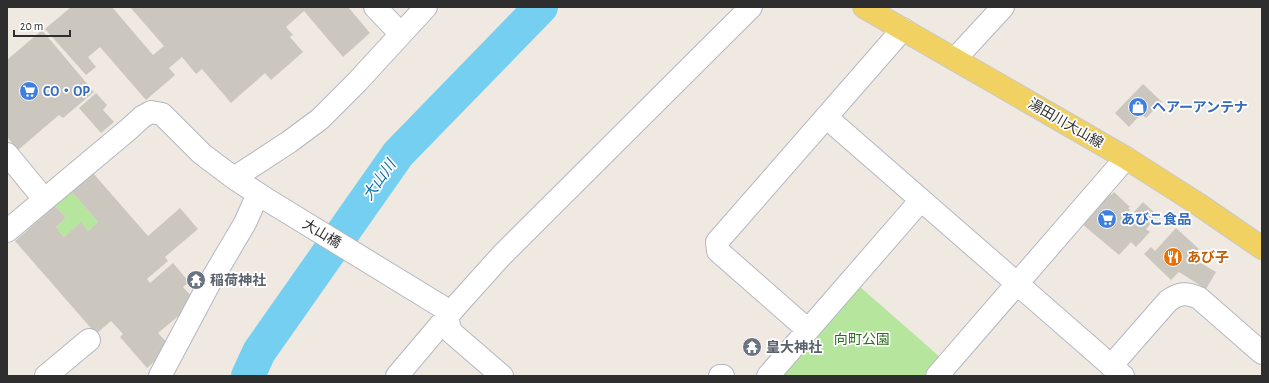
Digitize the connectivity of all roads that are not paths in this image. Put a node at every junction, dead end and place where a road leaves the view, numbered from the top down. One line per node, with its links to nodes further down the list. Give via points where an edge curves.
1 (375, 7): 7 (street)
2 (426, 7): 7 (street)
3 (751, 7): 19 (street, via 502,255)
4 (864, 7): 6 (main road, 湯田川大山線)
5 (1004, 7): 8 (street)
6 (903, 29): 8 (main road, 湯田川大山線); 9 (street)
7 (401, 34): 12 (street, via 320,119)
8 (955, 59): 11 (main road, 湯田川大山線)
9 (826, 118): 15 (street); 20 (street, via 718,242 718,252)
10 (7, 154): 14 (street)
11 (1126, 158): 17 (main road, 湯田川大山線); 18 (street)
12 (234, 178): 13 (street, 大山橋); 14 (street, 大山橋, via 202,154 162,114 151,112)
13 (262, 197): 19 (street, 大山橋, via 444,308); 25 (street, via 209,284)
14 (44, 199): 16 (street, 大山橋)
15 (921, 200): 18 (street); 20 (street)
16 (7, 231)
17 (1262, 248)
18 (1017, 284): 23 (street); 29 (street)
19 (447, 317): 26 (street); 27 (street, 大山橋, via 451,332)
20 (808, 330): 28 (street)
21 (89, 340): 24 (street)
22 (1262, 353): 23 (street, via 1198,298 1191,294 1177,294 1168,301)
23 (1117, 371)
24 (46, 376)
25 (160, 376)
26 (397, 376)
27 (502, 376)
28 (768, 376)
29 (937, 376)

